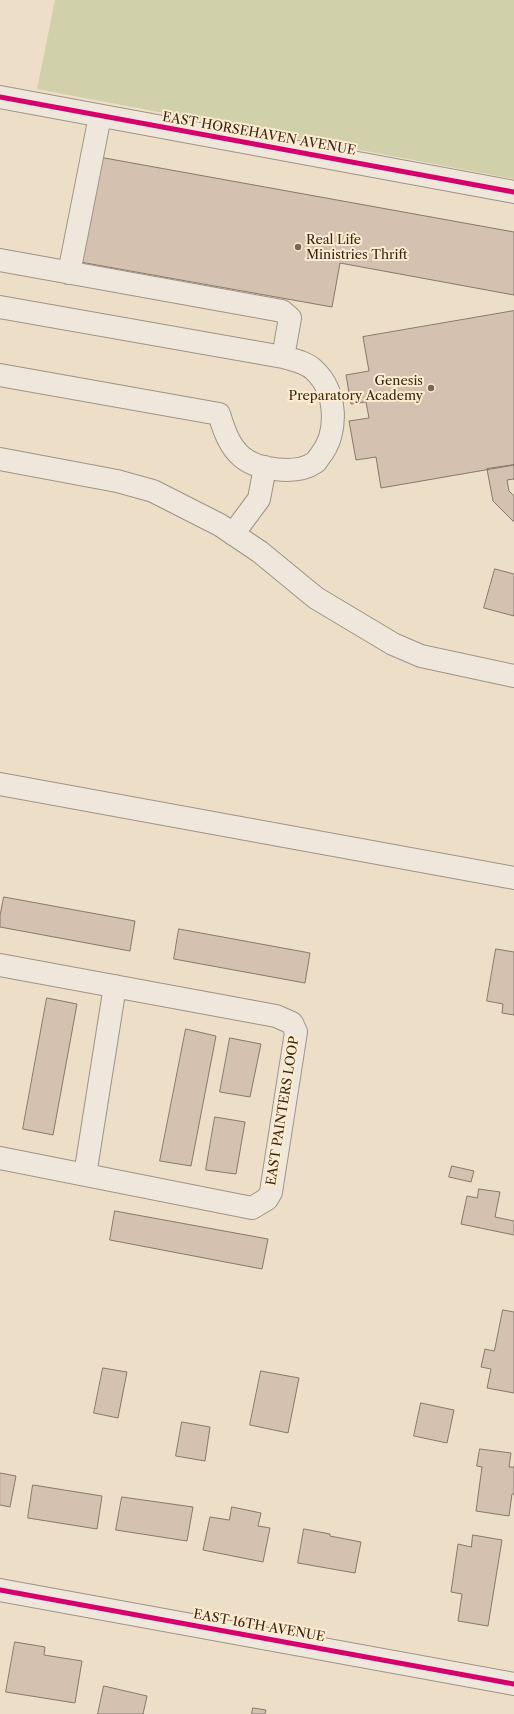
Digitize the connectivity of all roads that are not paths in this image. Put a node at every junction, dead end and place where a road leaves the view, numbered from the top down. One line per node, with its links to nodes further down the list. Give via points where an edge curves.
1 (0, 97): 2 (street, EAST HORSEHAVEN AVENUE)
2 (100, 116): 3 (street, EAST HORSEHAVEN AVENUE); 5 (street)
3 (514, 192)
4 (0, 260): 5 (street)
5 (69, 272): 7 (street, via 282,311 290,318)
6 (0, 307): 7 (street)
7 (283, 357): 10 (street, via 312,368 321,378 333,411 332,432 327,448 315,463 299,469 281,470)
8 (0, 375): 10 (street, via 219,414 231,445 242,457)
9 (0, 459): 11 (street, via 117,481 153,491)
10 (265, 467): 11 (street, via 259,500)
11 (233, 534): 12 (street, via 260,552 316,598 393,644 421,656)
12 (514, 676)
13 (0, 784): 14 (street)
14 (514, 878)
15 (0, 965): 16 (street, EAST PAINTERS LOOP)
16 (115, 986): 18 (street); 18 (street, EAST PAINTERS LOOP, via 276,1016 292,1023 296,1032 296,1043 271,1192 267,1199 252,1208)
17 (0, 1158): 18 (street, EAST PAINTERS LOOP)
18 (85, 1175)
19 (0, 1590): 20 (street, EAST 16TH AVENUE)
20 (514, 1684)

